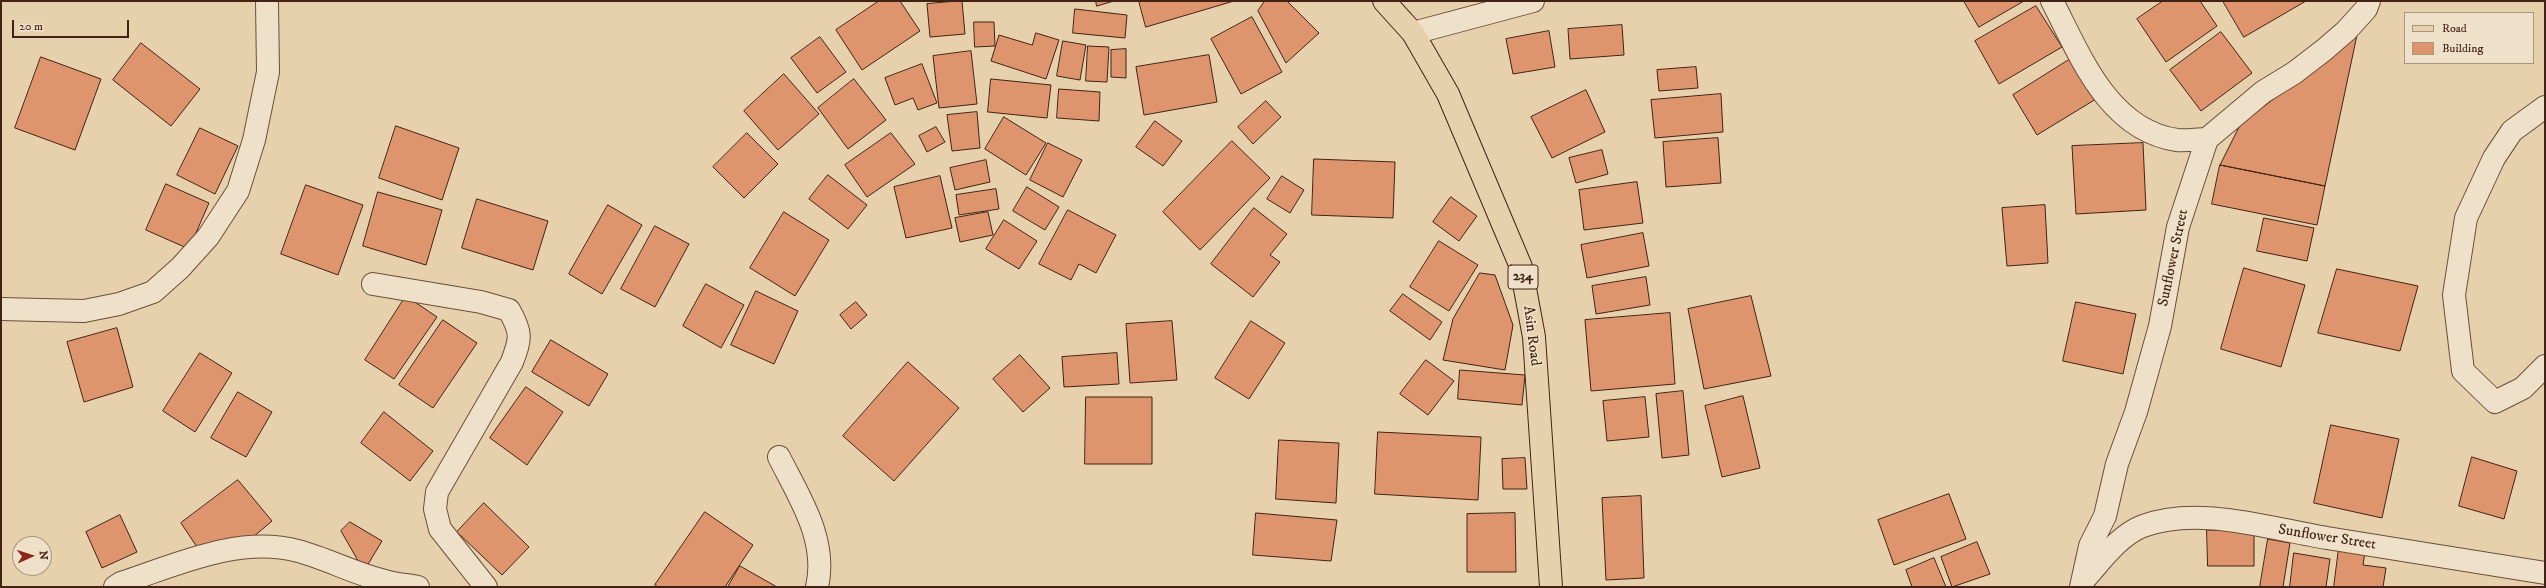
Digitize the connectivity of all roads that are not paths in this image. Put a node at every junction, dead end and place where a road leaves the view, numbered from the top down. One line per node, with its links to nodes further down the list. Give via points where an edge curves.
1 (267, 1): 10 (street, via 268,72 254,140 238,192 208,237 180,268 153,292 126,302 84,311)
2 (1384, 1): 6 (main road, Asin Road / 234)
3 (1533, 1): 6 (street)
4 (2052, 1): 8 (street, via 2093,79 2120,112 2148,132 2177,140)
5 (2369, 1): 8 (street, via 2366,9 2346,31 2324,50 2294,73 2262,92)
6 (1413, 32): 19 (main road, Asin Road / 234, via 1448,94 1521,267 1534,337)
7 (2545, 107): 11 (street, via 2512,131 2494,158 2466,218 2454,294 2463,371 2495,402 2523,388)
8 (2207, 138): 14 (street, Sunflower Street, via 2178,227 2160,326 2136,412 2117,464 2105,516 2090,546)
9 (373, 284): 17 (street, via 481,302 509,310 516,323 520,341 512,362 438,492 435,509 440,530)
10 (1, 309)
11 (2545, 366)
12 (779, 457): 18 (street, via 815,528 820,575)
13 (2545, 573): 14 (street, Sunflower Street, via 2237,521 2206,518 2142,526 2118,543)
14 (2081, 584)
15 (115, 587): 16 (street, via 208,555 236,548 265,547 297,551 384,581)
16 (418, 587)
17 (486, 587)
18 (817, 587)
19 (1551, 587)

